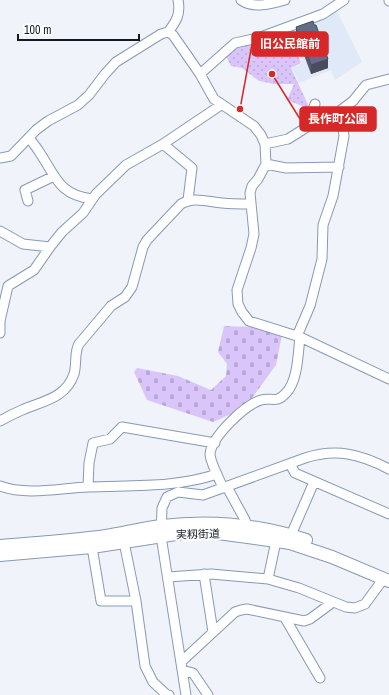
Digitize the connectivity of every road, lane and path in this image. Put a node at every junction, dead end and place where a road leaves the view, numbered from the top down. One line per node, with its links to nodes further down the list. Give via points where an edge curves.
1 (178, 0): 5 (street, via 177,20)
2 (241, 0): 3 (street, via 253,5)
3 (285, 0)
4 (344, 0): 6 (street, via 323,14 258,38 235,43)
5 (168, 32): 6 (street, via 173,35); 10 (street, via 116,62 78,105 48,121)
6 (200, 74): 9 (street, via 210,94)
7 (389, 79): 15 (street, via 366,85 353,101 341,110 344,136)
8 (315, 104): 12 (street, via 307,127 288,138)
9 (221, 105): 11 (street); 12 (street, via 254,126)
10 (29, 138): 13 (street, via 11,156); 16 (street)
11 (163, 144): 17 (street, via 126,165); 18 (street, via 192,168)
12 (265, 144): 14 (street)
13 (0, 158)
14 (266, 164): 15 (street, via 286,168); 20 (street, via 252,186)
15 (339, 167): 25 (street, via 323,225 322,259 310,306)
16 (54, 176): 17 (street, via 70,192 80,198); 19 (street, via 25,190)
17 (92, 199): 22 (street, via 83,213)
18 (188, 200): 20 (street); 27 (street, via 181,204 147,240 132,287 125,297 111,306 76,348 74,374 64,391)
19 (28, 201)
20 (251, 204): 25 (street, via 254,234 237,290 238,304 249,321)
21 (0, 231): 22 (street, via 22,244)
22 (50, 247): 23 (street, via 34,270 8,286)
23 (0, 321): 24 (street)
24 (0, 333)
25 (298, 336): 26 (street); 28 (street, via 295,373 287,392 280,398 263,399 247,407 227,426)
26 (389, 379)
27 (0, 421)
28 (215, 443): 31 (street, via 210,456); 34 (street, via 122,428 110,439 93,443)
29 (290, 464): 30 (street, via 316,455 338,453 359,456); 32 (street, via 295,473); 35 (street)
30 (389, 469)
31 (217, 474): 34 (street, via 208,478 151,486); 35 (street)
32 (314, 482): 36 (street); 39 (street)
33 (0, 486): 34 (street, via 26,491)
34 (88, 487)
35 (225, 488): 37 (street); 38 (street, via 203,495 178,492 169,495 162,508)
36 (389, 514)
37 (247, 526): 38 (main road, 実籾街道, via 181,524); 39 (main road, 実籾街道)
38 (161, 531): 40 (main road, 実籾街道, via 218,533); 41 (main road, 実籾街道); 42 (main road, 実籾街道); 46 (street)
39 (291, 535): 47 (main road, 実籾街道, via 335,549)
40 (276, 541): 47 (main road, 実籾街道, via 290,543); 48 (street)
41 (124, 542): 43 (main road, 実籾街道); 49 (street)
42 (0, 546)
43 (92, 546): 44 (main road, 実籾街道); 49 (street, via 101,601)
44 (0, 555)
45 (204, 574): 46 (street); 48 (street); 52 (street)
46 (168, 577): 53 (street)
47 (387, 577): 50 (street, via 365,604 355,608)
48 (268, 579): 50 (street)
49 (136, 601): 55 (street, via 145,666 153,682)
50 (333, 602): 51 (street, via 310,619 304,621)
51 (286, 618): 52 (street, via 247,609 241,610 229,616); 54 (street)
52 (213, 632): 53 (street)
53 (182, 666): 56 (street); 57 (street, via 193,673)
54 (320, 678)
55 (169, 695)
56 (186, 695)
57 (208, 695)

